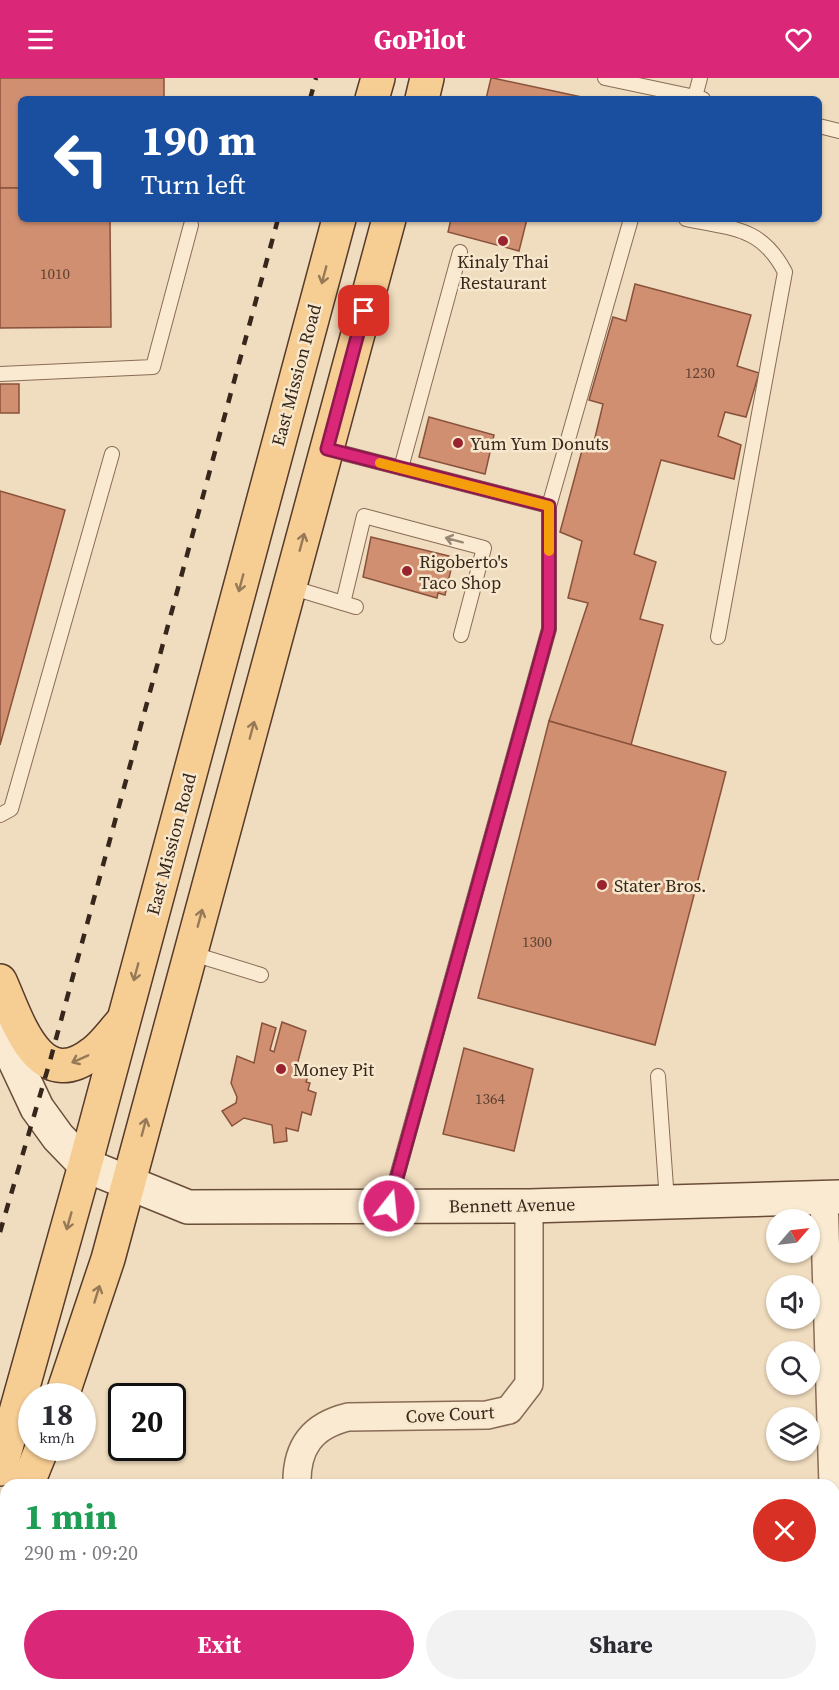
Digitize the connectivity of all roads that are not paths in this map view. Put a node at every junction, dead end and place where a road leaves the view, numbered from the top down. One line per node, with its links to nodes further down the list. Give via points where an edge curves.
1 (378, 78): 5 (main road)
2 (427, 78): 6 (main road)
3 (605, 78): 7 (lane)
4 (700, 78): 8 (lane)
5 (373, 96)
6 (423, 96)
7 (690, 96)
8 (699, 96)
9 (822, 127): 10 (lane)
10 (839, 131)
11 (338, 222): 21 (main road, East Mission Road, one-way to 21)
12 (388, 222): 18 (main road)
13 (630, 222): 22 (lane)
14 (700, 222): 25 (lane, via 754,234 775,252 785,272)
15 (191, 225): 17 (lane, via 153,366)
16 (460, 252): 20 (lane)
17 (0, 375)
18 (327, 449): 20 (lane); 23 (main road, one-way to 18)
19 (112, 454): 26 (lane, via 11,809)
20 (401, 468): 22 (lane)
21 (266, 486): 23 (main road, via 273,572 279,583); 30 (main road, East Mission Road, one-way to 30)
22 (549, 506): 37 (lane, via 549,629)
23 (290, 587): 24 (lane, one-way to 23, via 484,548 364,516 350,605); 27 (main road, one-way to 23)
24 (461, 635)
25 (718, 637)
26 (0, 814)
27 (190, 953): 28 (lane); 34 (main road, one-way to 27)
28 (261, 975)
29 (0, 981): 30 (main road, one-way to 29, via 79,1062 63,1065 39,1059 25,1040)
30 (123, 1021): 33 (main road, East Mission Road)
31 (0, 1029): 33 (street, via 37,1108)
32 (657, 1076): 36 (lane)
33 (85, 1165): 34 (street, Bennett Avenue); 42 (main road, East Mission Road, one-way to 42)
34 (129, 1183): 37 (street, Bennett Avenue, via 188,1207); 39 (main road, one-way to 34)
35 (832, 1197): 36 (street, Bennett Avenue); 40 (street)
36 (667, 1202): 38 (street, Bennett Avenue)
37 (389, 1206): 38 (street, Bennett Avenue)
38 (529, 1206): 44 (street, Cove Court, via 529,1384 509,1410 487,1415 348,1417 327,1422 310,1437 297,1462)
39 (66, 1383)
40 (835, 1404): 45 (street)
41 (37, 1461): 43 (main road)
42 (0, 1469)
43 (29, 1479)
44 (297, 1479)
45 (833, 1479)

